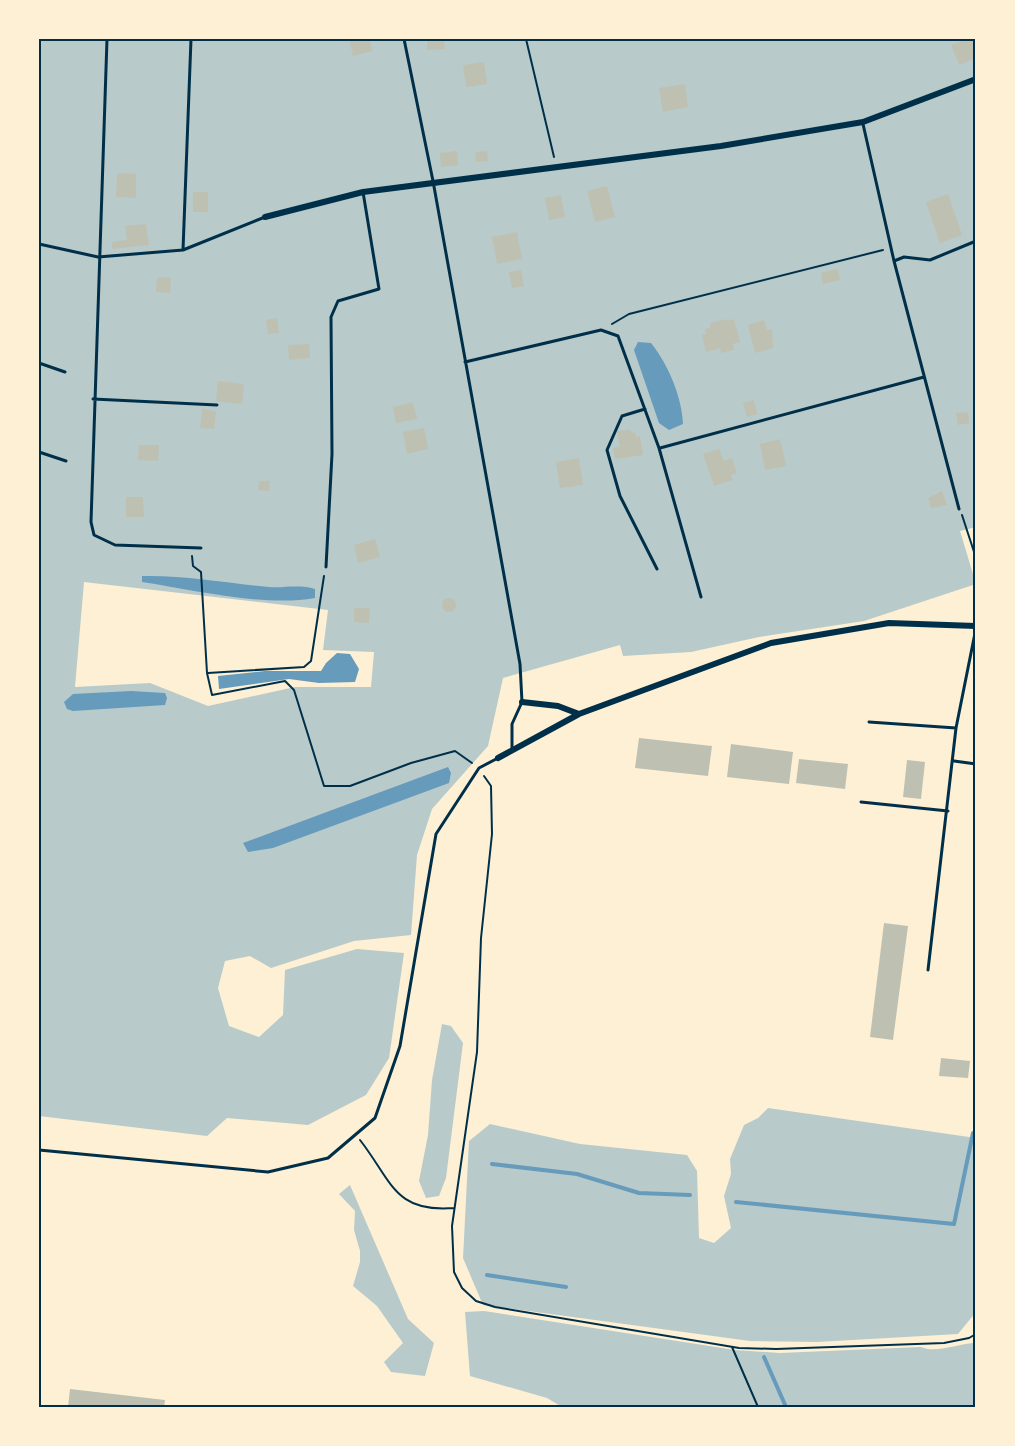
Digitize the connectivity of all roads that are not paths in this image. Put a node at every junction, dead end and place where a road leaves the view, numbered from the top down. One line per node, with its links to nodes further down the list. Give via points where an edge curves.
1 (107, 39): 12 (lane)
2 (191, 39): 11 (lane)
3 (404, 39): 6 (lane)
4 (976, 79): 5 (street)
5 (863, 122): 6 (street, via 556,169); 13 (lane)
6 (433, 181): 7 (street); 14 (lane)
7 (363, 192): 8 (street); 26 (lane, via 379,289 338,301 331,317 332,454)
8 (265, 217): 11 (lane)
9 (976, 241): 13 (lane, via 930,260 904,257)
10 (39, 244): 12 (lane)
11 (183, 250): 12 (lane)
12 (98, 257): 18 (lane)
13 (894, 261): 17 (lane)
14 (465, 362): 20 (lane, via 601,330 618,336); 30 (lane, via 520,664)
15 (39, 363): 16 (lane)
16 (65, 372)
17 (924, 377): 21 (lane); 24 (lane)
18 (93, 399): 19 (lane); 25 (lane, via 94,536 115,545)
19 (218, 405)
20 (645, 409): 21 (lane); 27 (lane, via 622,416 607,450 620,496)
21 (659, 448): 28 (lane)
22 (39, 452): 23 (lane)
23 (66, 461)
24 (959, 509)
25 (201, 548)
26 (326, 567)
27 (657, 569)
28 (701, 597)
29 (976, 626): 31 (street, via 889,623 771,643); 33 (lane)
30 (522, 702): 31 (street, via 558,706); 34 (lane, via 512,724)
31 (579, 714): 34 (street)
32 (869, 722): 33 (lane)
33 (956, 729): 36 (lane)
34 (512, 750): 35 (street)
35 (498, 758): 41 (lane, via 479,768 436,834 400,1046 375,1118 328,1158 268,1172)
36 (954, 761): 37 (lane); 39 (lane)
37 (976, 764)
38 (861, 802): 39 (lane)
39 (948, 811): 40 (lane)
40 (928, 970)
41 (39, 1150)

